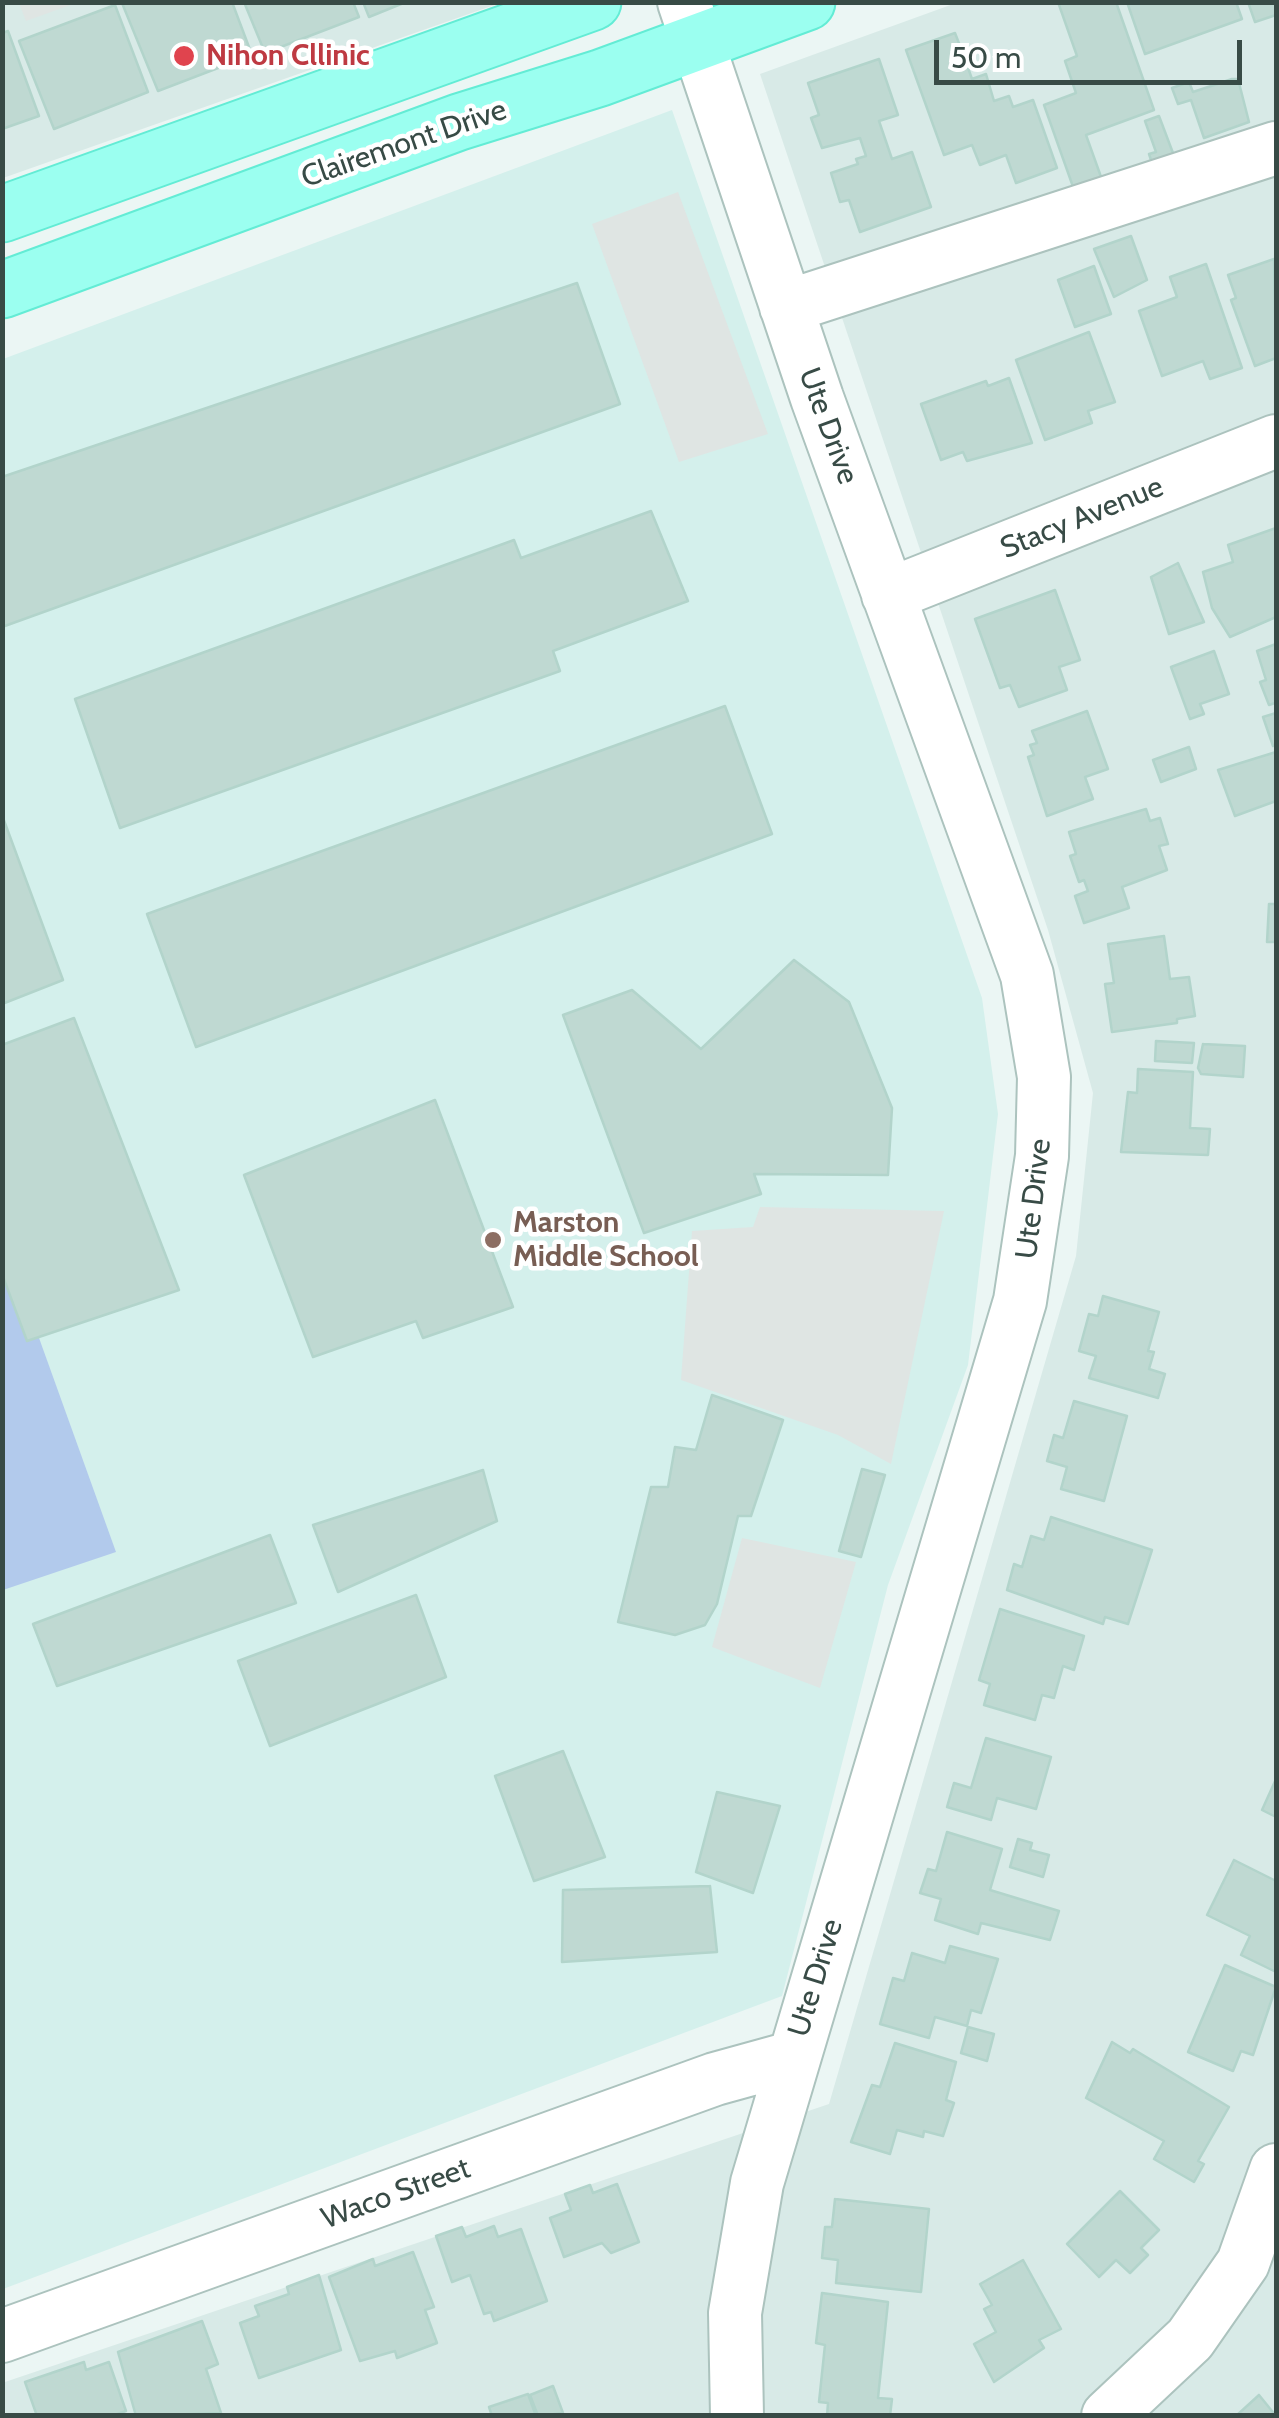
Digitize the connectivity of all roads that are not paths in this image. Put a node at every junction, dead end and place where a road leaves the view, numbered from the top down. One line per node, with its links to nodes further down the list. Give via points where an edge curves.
1 (593, 2): 5 (main road)
2 (807, 2): 3 (main road, Clairemont Drive)
3 (690, 23): 6 (main road, Clairemont Drive, via 459,122); 7 (street, Ute Drive)
4 (1276, 148): 7 (street)
5 (2, 214)
6 (2, 290)
7 (786, 307): 9 (street, Ute Drive)
8 (1276, 441): 9 (street, Stacy Avenue)
9 (888, 595): 10 (street, Ute Drive, via 1026,975 1044,1077 1042,1156 1020,1301)
10 (792, 2058): 12 (street, Waco Street, via 716,2079); 13 (street, Ute Drive, via 757,2183 734,2313)
11 (1276, 2170): 14 (street, via 1243,2264 1190,2339)
12 (2, 2336)
13 (737, 2416)
14 (1108, 2416)

